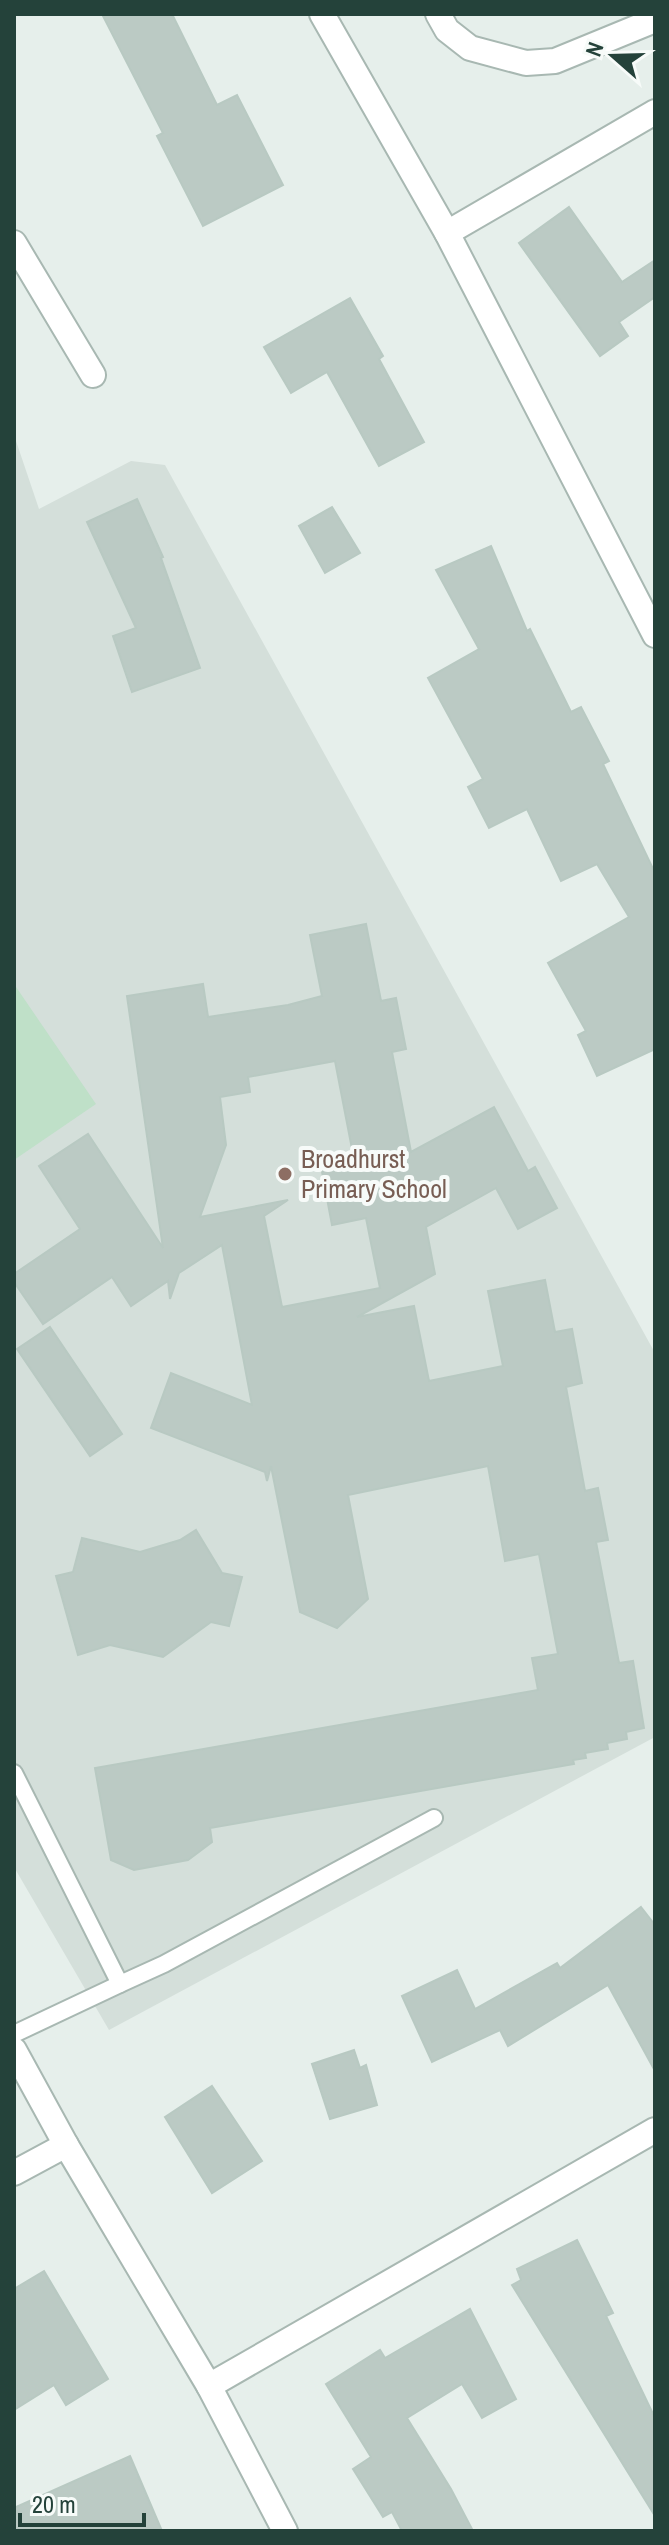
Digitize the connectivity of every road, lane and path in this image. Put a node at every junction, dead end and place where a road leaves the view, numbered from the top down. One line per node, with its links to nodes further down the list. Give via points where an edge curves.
1 (322, 14): 5 (street)
2 (438, 14): 3 (street, via 447,30 470,48 526,63 555,61)
3 (655, 20)
4 (655, 112): 5 (street)
5 (447, 233): 8 (street)
6 (14, 243): 7 (street)
7 (93, 375)
8 (655, 635)
9 (14, 1773): 11 (lane)
10 (434, 1818): 11 (lane)
11 (120, 1984): 12 (lane)
12 (14, 2034)
13 (14, 2050): 15 (street)
14 (655, 2130): 17 (street)
15 (66, 2145): 16 (street); 17 (street)
16 (14, 2173)
17 (209, 2386): 18 (street)
18 (285, 2531)

